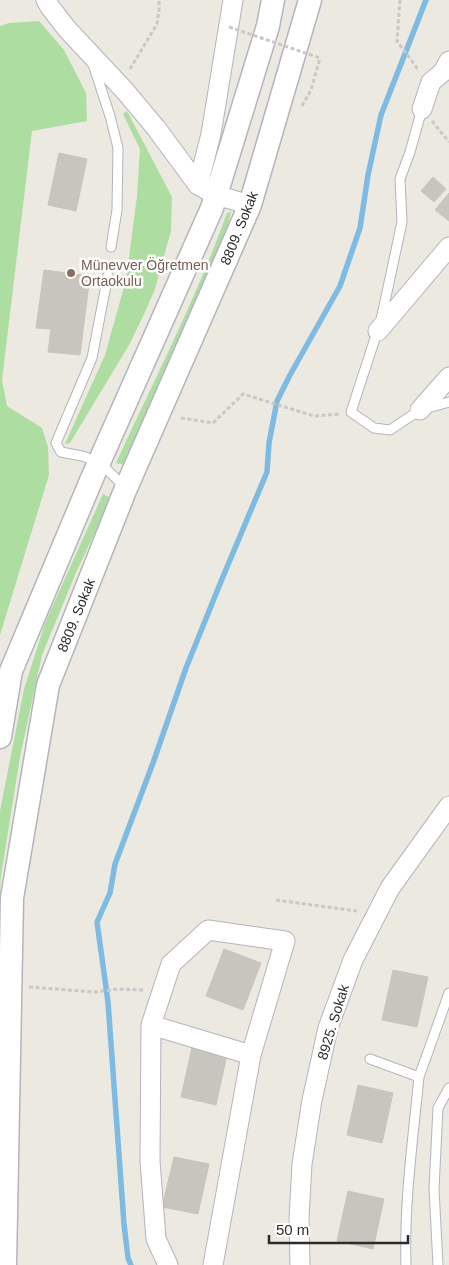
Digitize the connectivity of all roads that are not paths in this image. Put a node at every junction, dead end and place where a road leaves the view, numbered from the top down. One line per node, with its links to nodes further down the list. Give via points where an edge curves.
1 (46, 0): 5 (street)
2 (233, 0): 8 (street, via 211,134)
3 (273, 0): 8 (street, via 268,26)
4 (310, 0): 9 (street, 8809. Sokak)
5 (90, 54): 8 (street); 10 (lane, via 118,148)
6 (449, 61): 7 (street, via 443,72 431,82)
7 (422, 109): 13 (lane, via 400,179 402,222)
8 (207, 190): 9 (street); 17 (street, via 212,208)
9 (250, 204): 18 (street, 8809. Sokak)
10 (111, 247)
11 (449, 247): 13 (street)
12 (108, 275): 17 (lane, via 92,358 56,443 61,452)
13 (378, 331): 16 (lane, via 352,412 374,428 390,430)
14 (449, 377): 16 (street)
15 (449, 402): 16 (lane)
16 (420, 410)
17 (99, 462): 18 (lane); 19 (street, via 12,671)
18 (126, 488): 27 (street, 8809. Sokak, via 48,686 12,898)
19 (0, 737)
20 (449, 806): 32 (street, 8925. Sokak, via 390,888 352,960 328,1028 302,1164)
21 (449, 993): 25 (lane)
22 (151, 1025): 23 (street); 23 (street, via 171,964 208,930 285,941); 30 (street, via 150,1161 156,1239)
23 (251, 1055): 31 (street)
24 (370, 1059): 25 (lane)
25 (419, 1077): 33 (lane, via 405,1240)
26 (449, 1088): 34 (lane, via 438,1108 434,1188)
27 (4, 1187): 28 (street, 8809. Sokak)
28 (3, 1217): 29 (street, 8809. Sokak)
29 (5, 1265)
30 (168, 1265)
31 (213, 1265)
32 (300, 1265)
33 (406, 1265)
34 (438, 1265)

